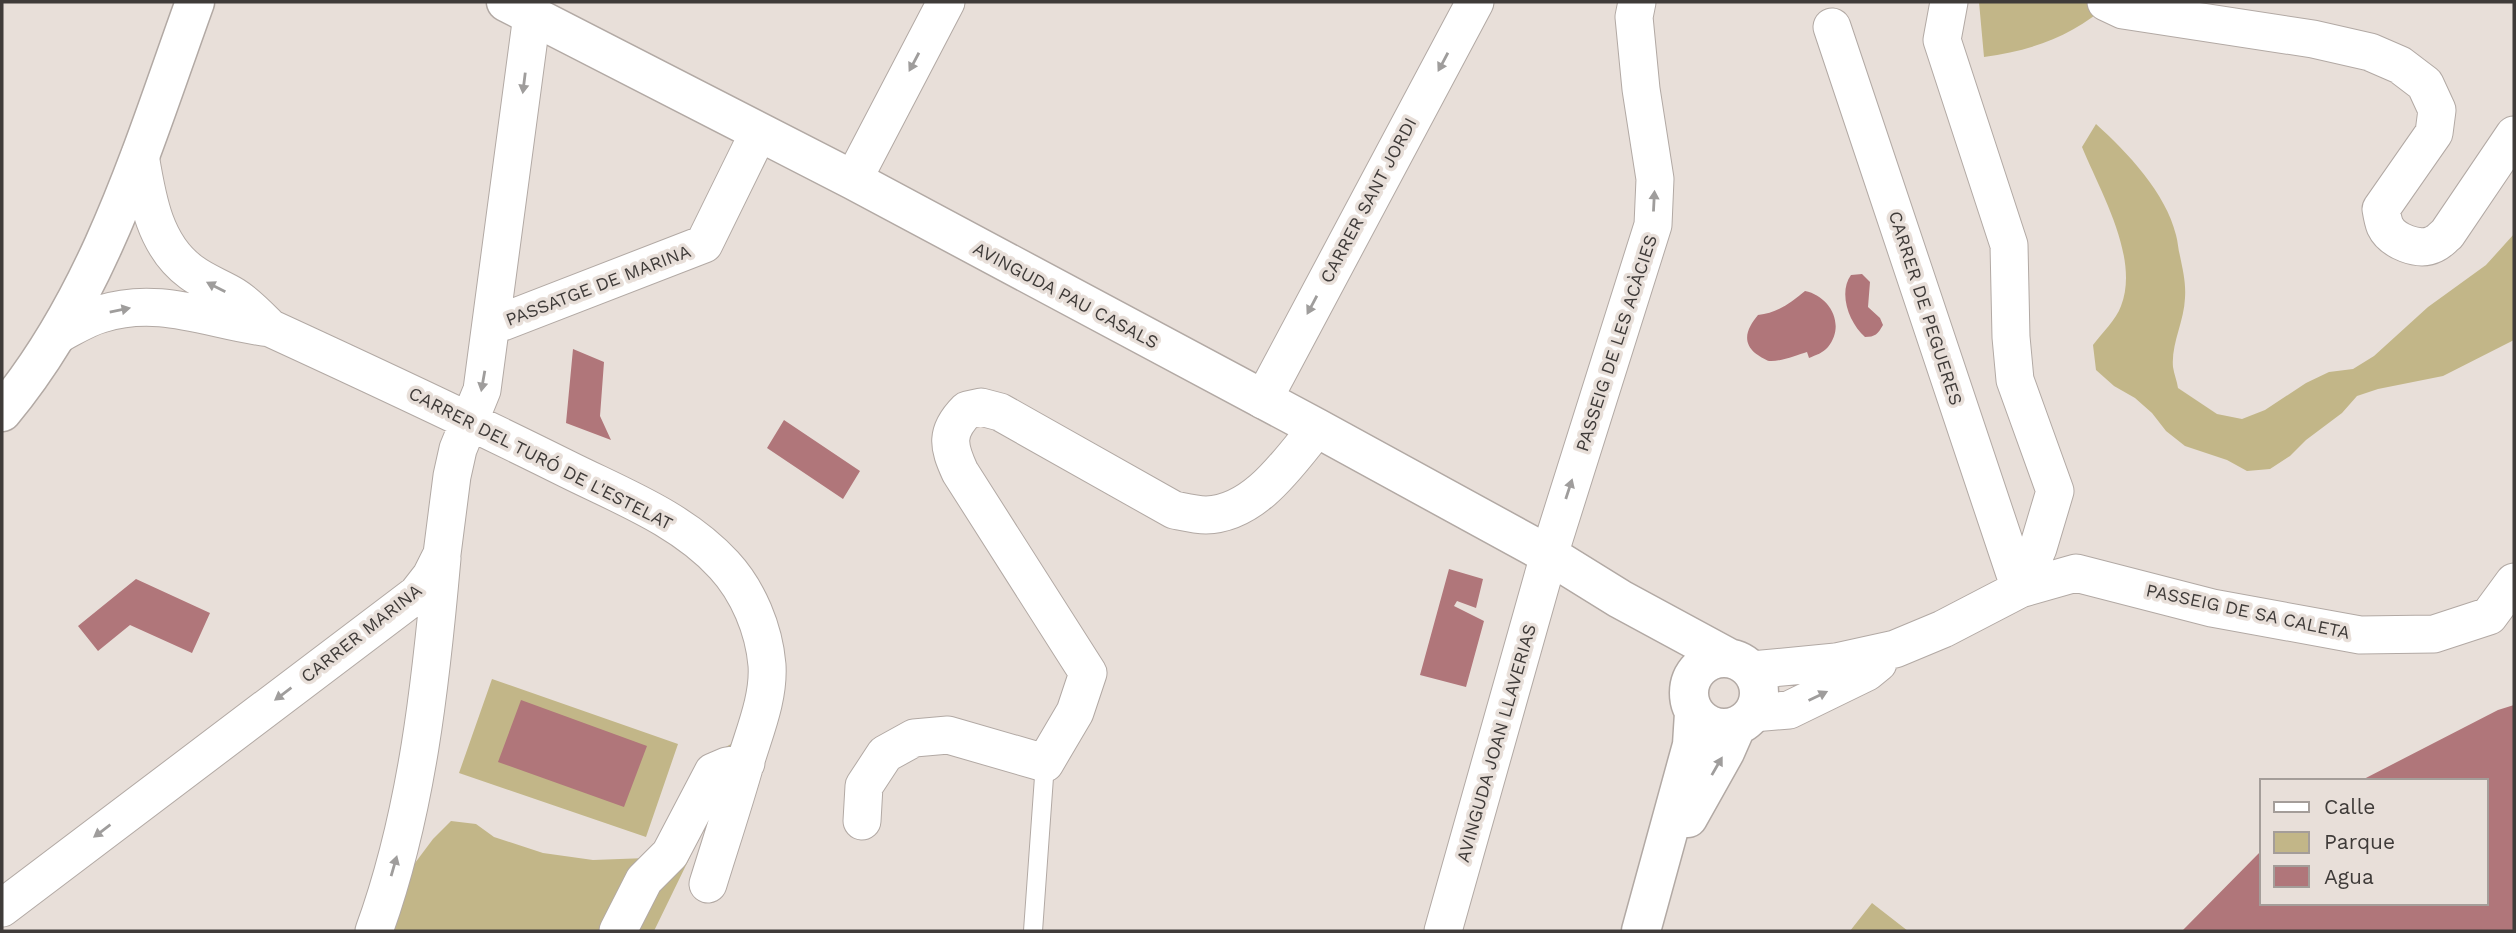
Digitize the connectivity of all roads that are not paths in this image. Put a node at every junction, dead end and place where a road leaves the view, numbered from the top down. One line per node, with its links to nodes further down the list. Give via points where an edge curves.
1 (195, 2): 11 (street)
2 (946, 2): 12 (street, one-way to 12)
3 (1475, 2): 16 (street, CARRER SANT JORDI, one-way to 16)
4 (1637, 2): 21 (street, PASSEIG DE LES ACÀCIES, one-way to 4, via 1653,225 1655,179 1641,89 1634,18)
5 (1949, 2): 23 (street, via 1942,40 2009,245 2015,380 2054,491 2038,548)
6 (2106, 2): 10 (street, via 2123,10 2370,52 2400,65 2425,84 2437,110 2434,133 2381,209 2386,228 2406,243 2433,246 2447,233)
7 (519, 9): 9 (street, AVINGUDA PAU CASALS); 13 (street, CARRER MARINA, one-way to 13)
8 (1832, 27): 23 (street, CARRER DE PEGUERES)
9 (759, 132): 12 (street, AVINGUDA PAU CASALS); 13 (street, PASSATGE DE MARINA, via 704,244)
10 (2514, 135)
11 (140, 155): 14 (street, CARRER DEL TURÓ DE L'ESTELAT, one-way to 11, via 235,296 188,270 162,238 152,216); 15 (street, via 110,232)
12 (853, 180): 16 (street, AVINGUDA PAU CASALS)
13 (492, 326): 18 (street, CARRER MARINA, one-way to 18, via 482,390)
14 (270, 328): 15 (street, CARRER DEL TURÓ DE L'ESTELAT, one-way to 14, via 98,314 155,306); 18 (street, CARRER DEL TURÓ DE L'ESTELAT)
15 (57, 335): 17 (street)
16 (1263, 400): 19 (street, AVINGUDA PAU CASALS)
17 (2, 412)
18 (471, 421): 20 (street, CARRER MARINA, via 452,476); 31 (street, CARRER DEL TURÓ DE L'ESTELAT, via 668,520 724,565 745,593 762,634 767,665 766,687)
19 (1317, 428): 21 (street, AVINGUDA PAU CASALS); 32 (street, via 1253,497 1231,511 1205,515 1174,510 1000,412 981,407 958,418 950,432 950,453 1088,673 1075,712)
20 (442, 554): 25 (street, CARRER MARINA, via 417,594); 26 (street)
21 (1549, 555): 24 (street, AVINGUDA PAU CASALS); 40 (street, AVINGUDA JOAN LLAVERIAS)
22 (2514, 582): 23 (street, PASSEIG DE SA CALETA, via 2489,616 2434,634 2360,635 2212,608 2076,573)
23 (2020, 589): 27 (street, PASSEIG DE SA CALETA)
24 (1620, 599): 28 (street, AVINGUDA PAU CASALS); 29 (street, AVINGUDA PAU CASALS, via 1674,654)
25 (395, 609): 26 (street, via 416,608 425,617); 36 (street, CARRER MARINA, one-way to 36)
26 (435, 644): 37 (street, one-way to 26, via 407,820)
27 (1895, 649): 28 (street, PASSEIG DE SA CALETA, via 1836,662); 30 (street, PASSEIG DE SA CALETA, one-way to 27, via 1789,710 1867,672)
28 (1740, 664): 29 (street, via 1717,658 1706,662 1697,669); 30 (street, via 1760,692)
29 (1693, 696): 30 (street, via 1699,719 1712,726); 34 (street, via 1692,745)
30 (1744, 720): 34 (street, one-way to 30)
31 (746, 763): 35 (street, CARRER DEL TURÓ DE L'ESTELAT); 38 (street, via 713,772 670,854 644,880)
32 (1045, 763): 33 (street, via 948,735 914,738 885,754 864,786); 39 (lane)
33 (862, 821)
34 (1659, 868): 41 (street)
35 (708, 884)
36 (2, 908)
37 (374, 931)
38 (618, 931)
39 (1033, 931)
40 (1443, 931)
41 (1641, 931)

